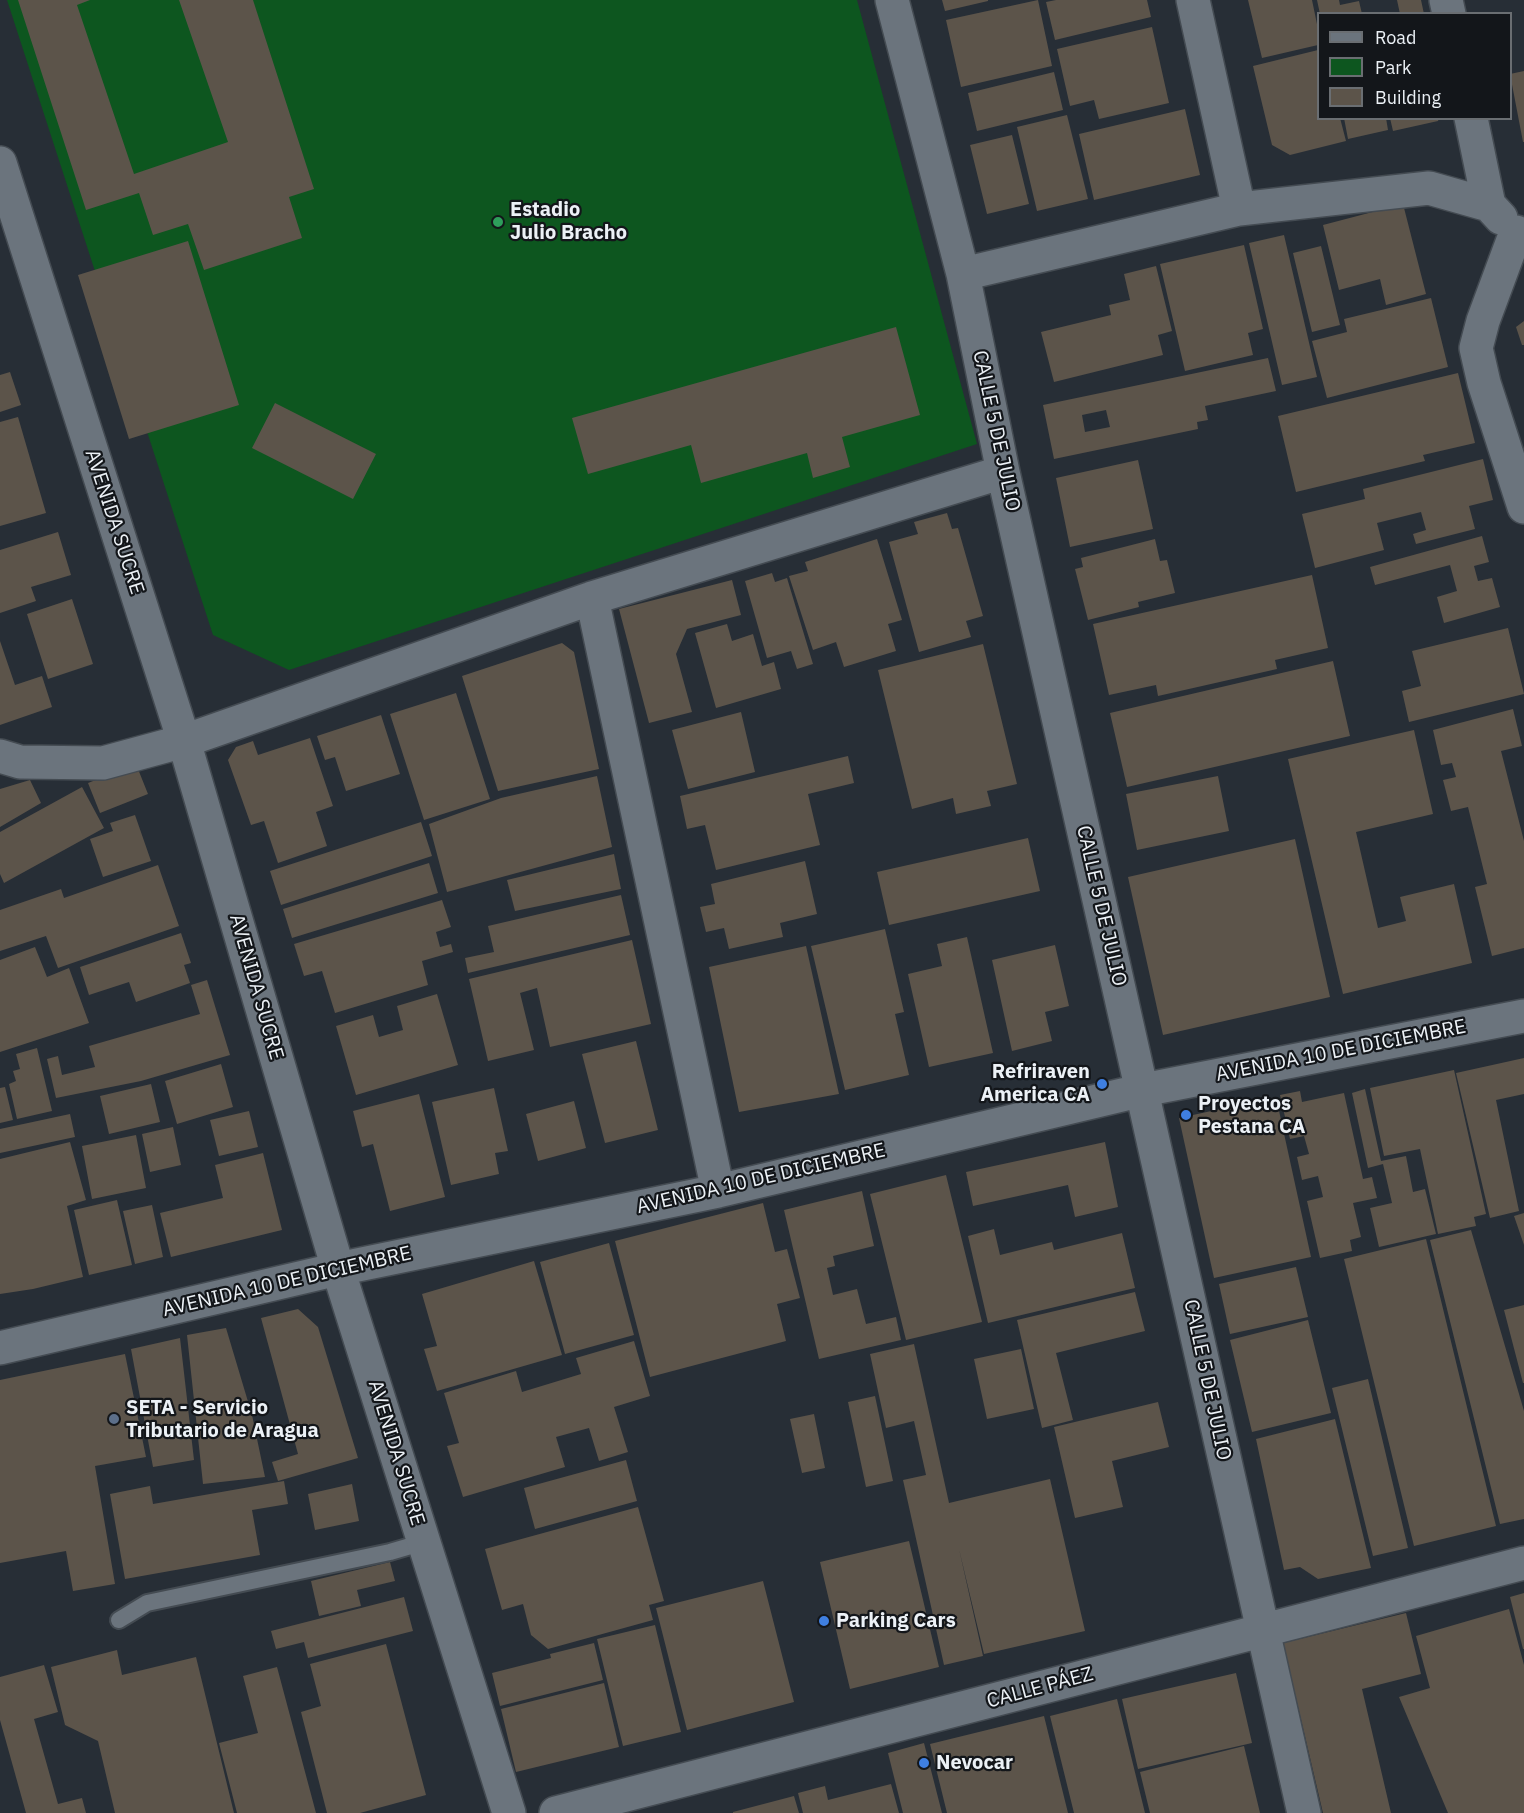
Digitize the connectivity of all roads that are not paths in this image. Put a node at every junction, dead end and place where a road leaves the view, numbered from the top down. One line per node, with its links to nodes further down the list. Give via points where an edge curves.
1 (892, 0): 8 (street, CALLE 5 DE JULIO)
2 (1193, 0): 6 (street)
3 (1471, 120): 5 (street)
4 (0, 163): 12 (street, AVENIDA SUCRE)
5 (1489, 205): 6 (street, via 1429,188); 7 (street)
6 (1239, 209): 8 (street)
7 (1520, 233): 10 (street, via 1483,321 1476,348)
8 (963, 274): 9 (street, CALLE 5 DE JULIO)
9 (1003, 472): 11 (street); 15 (street, CALLE 5 DE JULIO)
10 (1524, 507)
11 (592, 598): 12 (street); 16 (street)
12 (184, 741): 13 (street, via 104,763 20,762); 17 (street, AVENIDA SUCRE)
13 (0, 756)
14 (1524, 1016): 15 (street, AVENIDA 10 DE DICIEMBRE)
15 (1143, 1090): 16 (street, AVENIDA 10 DE DICIEMBRE); 22 (street, CALLE 5 DE JULIO)
16 (718, 1191): 17 (street, AVENIDA 10 DE DICIEMBRE)
17 (338, 1269): 18 (street, AVENIDA 10 DE DICIEMBRE); 19 (street, AVENIDA SUCRE)
18 (0, 1348)
19 (424, 1542): 21 (lane, via 147,1603); 23 (street, AVENIDA SUCRE)
20 (1524, 1563): 22 (street, CALLE PÁEZ)
21 (119, 1620)
22 (1263, 1630): 24 (street, CALLE PÁEZ); 25 (street, CALLE 5 DE JULIO)
23 (508, 1813)
24 (556, 1813)
25 (1304, 1813)

